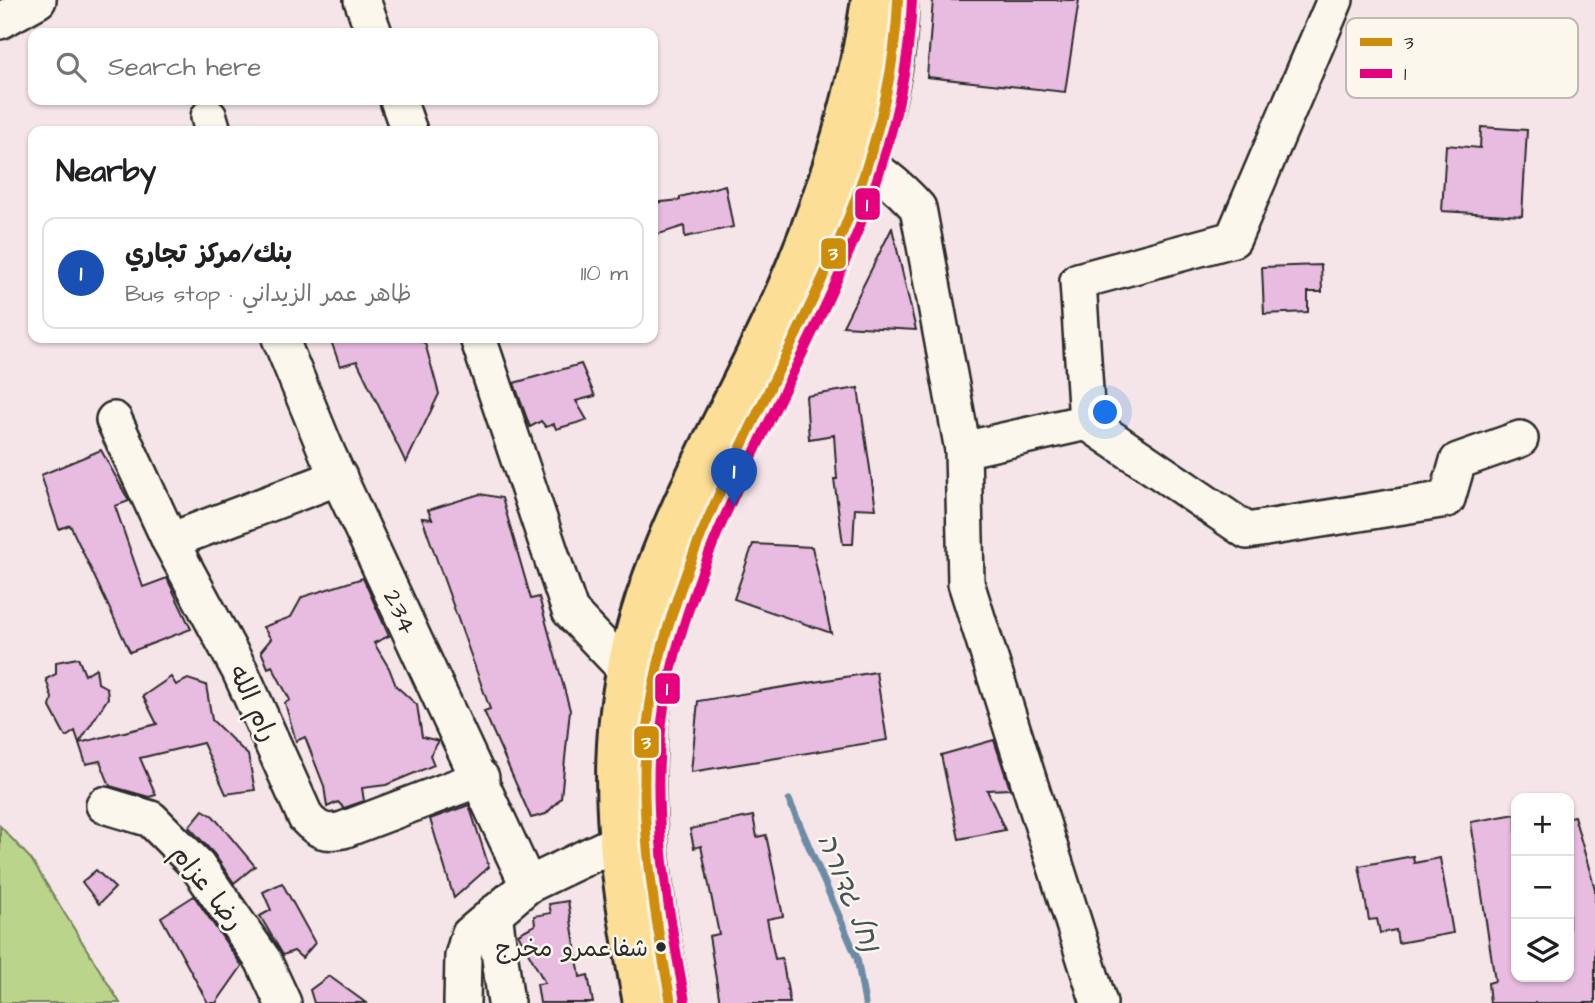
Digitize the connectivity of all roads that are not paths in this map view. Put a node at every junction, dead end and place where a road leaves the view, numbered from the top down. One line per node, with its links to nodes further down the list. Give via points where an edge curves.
1 (38, 0): 6 (street)
2 (362, 0): 7 (street)
3 (871, 0): 10 (main road, via 855,96)
4 (898, 0): 10 (main road, via 891,72)
5 (1335, 0): 14 (street, via 1233,239 1078,281)
6 (0, 21)
7 (372, 28)
8 (400, 105): 9 (street)
9 (407, 126)
10 (853, 156): 16 (street, via 918,208); 19 (main road, via 667,545); 29 (main road, via 823,275 702,529 654,682 645,784 655,903)
11 (282, 343): 17 (street, 234)
12 (480, 343): 19 (street, via 570,611)
13 (114, 420): 18 (street, رام الله)
14 (1087, 422): 15 (street, via 1247,531 1447,499 1458,461); 16 (street)
15 (1520, 439)
16 (963, 450): 30 (street, via 966,583)
17 (339, 477): 18 (street); 20 (street, 234)
18 (170, 541): 20 (street, رام الله, via 240,671 313,826 322,832 343,830)
19 (627, 671): 22 (main road, via 618,743)
20 (481, 778): 23 (street, 234)
21 (104, 805): 25 (street, رضا عزام, via 151,819 197,865 263,960)
22 (620, 841): 23 (street); 28 (main road)
23 (528, 885): 24 (street)
24 (494, 913): 26 (street, via 469,935 463,956); 27 (street)
25 (283, 1003)
26 (462, 1003)
27 (506, 1003)
28 (643, 1003)
29 (671, 1003)
30 (1098, 1003)

